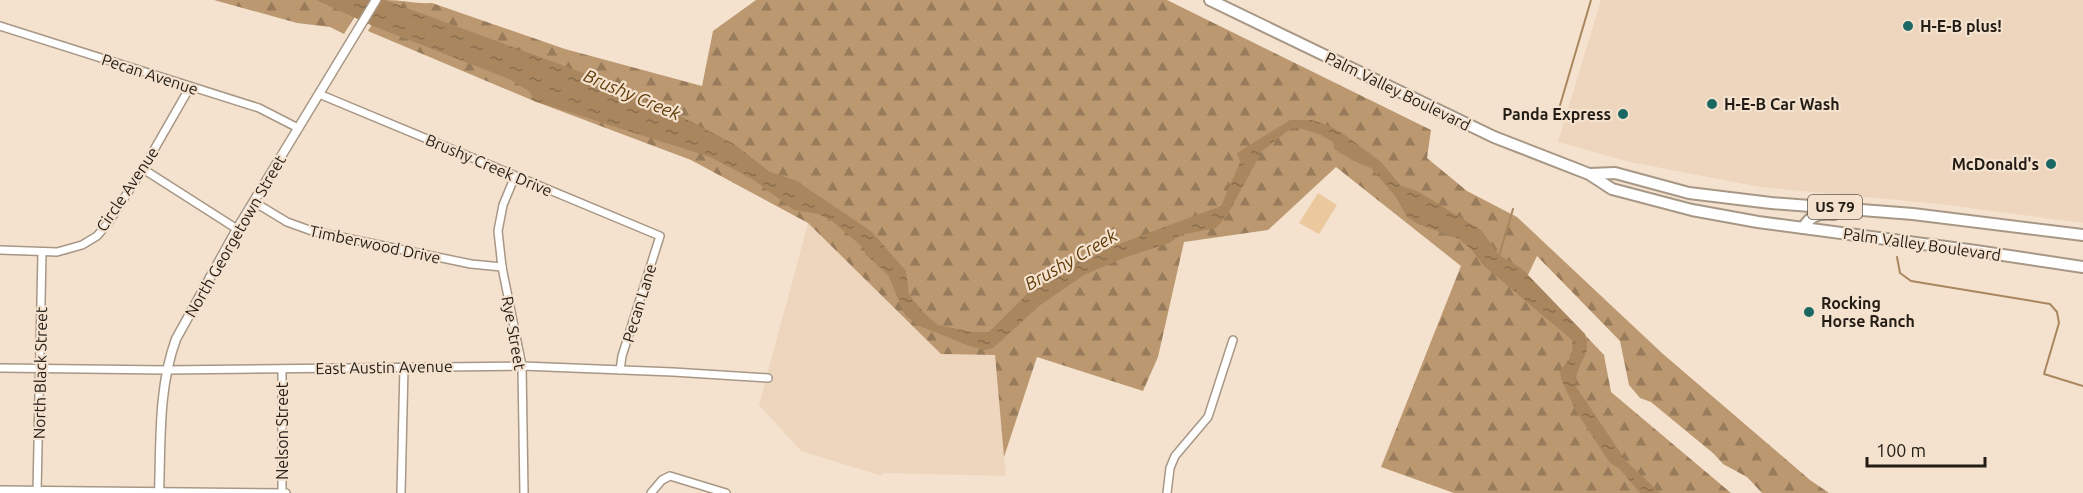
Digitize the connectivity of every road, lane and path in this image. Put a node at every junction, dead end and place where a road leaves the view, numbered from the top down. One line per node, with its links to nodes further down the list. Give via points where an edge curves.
1 (376, 0): 5 (street, North Georgetown Street)
2 (1209, 0): 8 (highway, Palm Valley Boulevard / US 79, via 1494,137)
3 (0, 26): 4 (street, Pecan Avenue)
4 (190, 87): 6 (street, Pecan Avenue, via 259,108); 7 (street, Circle Avenue)
5 (319, 94): 6 (street, North Georgetown Street); 9 (street, Brushy Creek Drive)
6 (298, 128): 10 (street, North Georgetown Street)
7 (142, 169): 13 (street); 17 (street, Circle Avenue, via 97,236 71,249)
8 (1589, 174): 11 (highway, Palm Valley Boulevard / US 79, via 1615,173 1689,193); 12 (highway, Palm Valley Boulevard / US 79, via 1612,189 1646,199)
9 (515, 176): 15 (street, Brushy Creek Drive); 18 (street, Rye Street, via 498,231)
10 (254, 202): 13 (street, North Georgetown Street); 18 (street, Timberwood Drive, via 318,233)
11 (1913, 214): 12 (highway, via 1904,220 1821,213 1810,217); 14 (highway, Palm Valley Boulevard / US 79)
12 (1803, 228): 19 (highway, Palm Valley Boulevard / US 79)
13 (237, 229): 26 (street, North Georgetown Street, via 182,327)
14 (2083, 235)
15 (660, 236): 27 (street, Pecan Lane)
16 (0, 250): 17 (street, Circle Avenue)
17 (42, 253): 24 (street, North Black Street)
18 (502, 267): 21 (street, Rye Street)
19 (2083, 267)
20 (1233, 340): 37 (street, via 1208,417 1175,456)
21 (522, 366): 22 (street, East Austin Avenue); 27 (street, East Austin Avenue); 34 (street, Rye Street)
22 (404, 367): 25 (street, East Austin Avenue); 33 (street)
23 (0, 368): 24 (street, East Austin Avenue)
24 (40, 368): 26 (street, East Austin Avenue); 30 (street, North Black Street)
25 (282, 369): 26 (street, East Austin Avenue); 32 (street, Nelson Street)
26 (166, 370): 31 (street, North Georgetown Street)
27 (620, 370): 28 (street, East Austin Avenue)
28 (768, 378)
29 (0, 490): 30 (street)
30 (37, 492): 31 (street)
31 (159, 493): 32 (street)
32 (284, 493)
33 (401, 493)
34 (524, 493)
35 (651, 493): 36 (street, via 670,476)
36 (726, 493)
37 (1167, 493)

